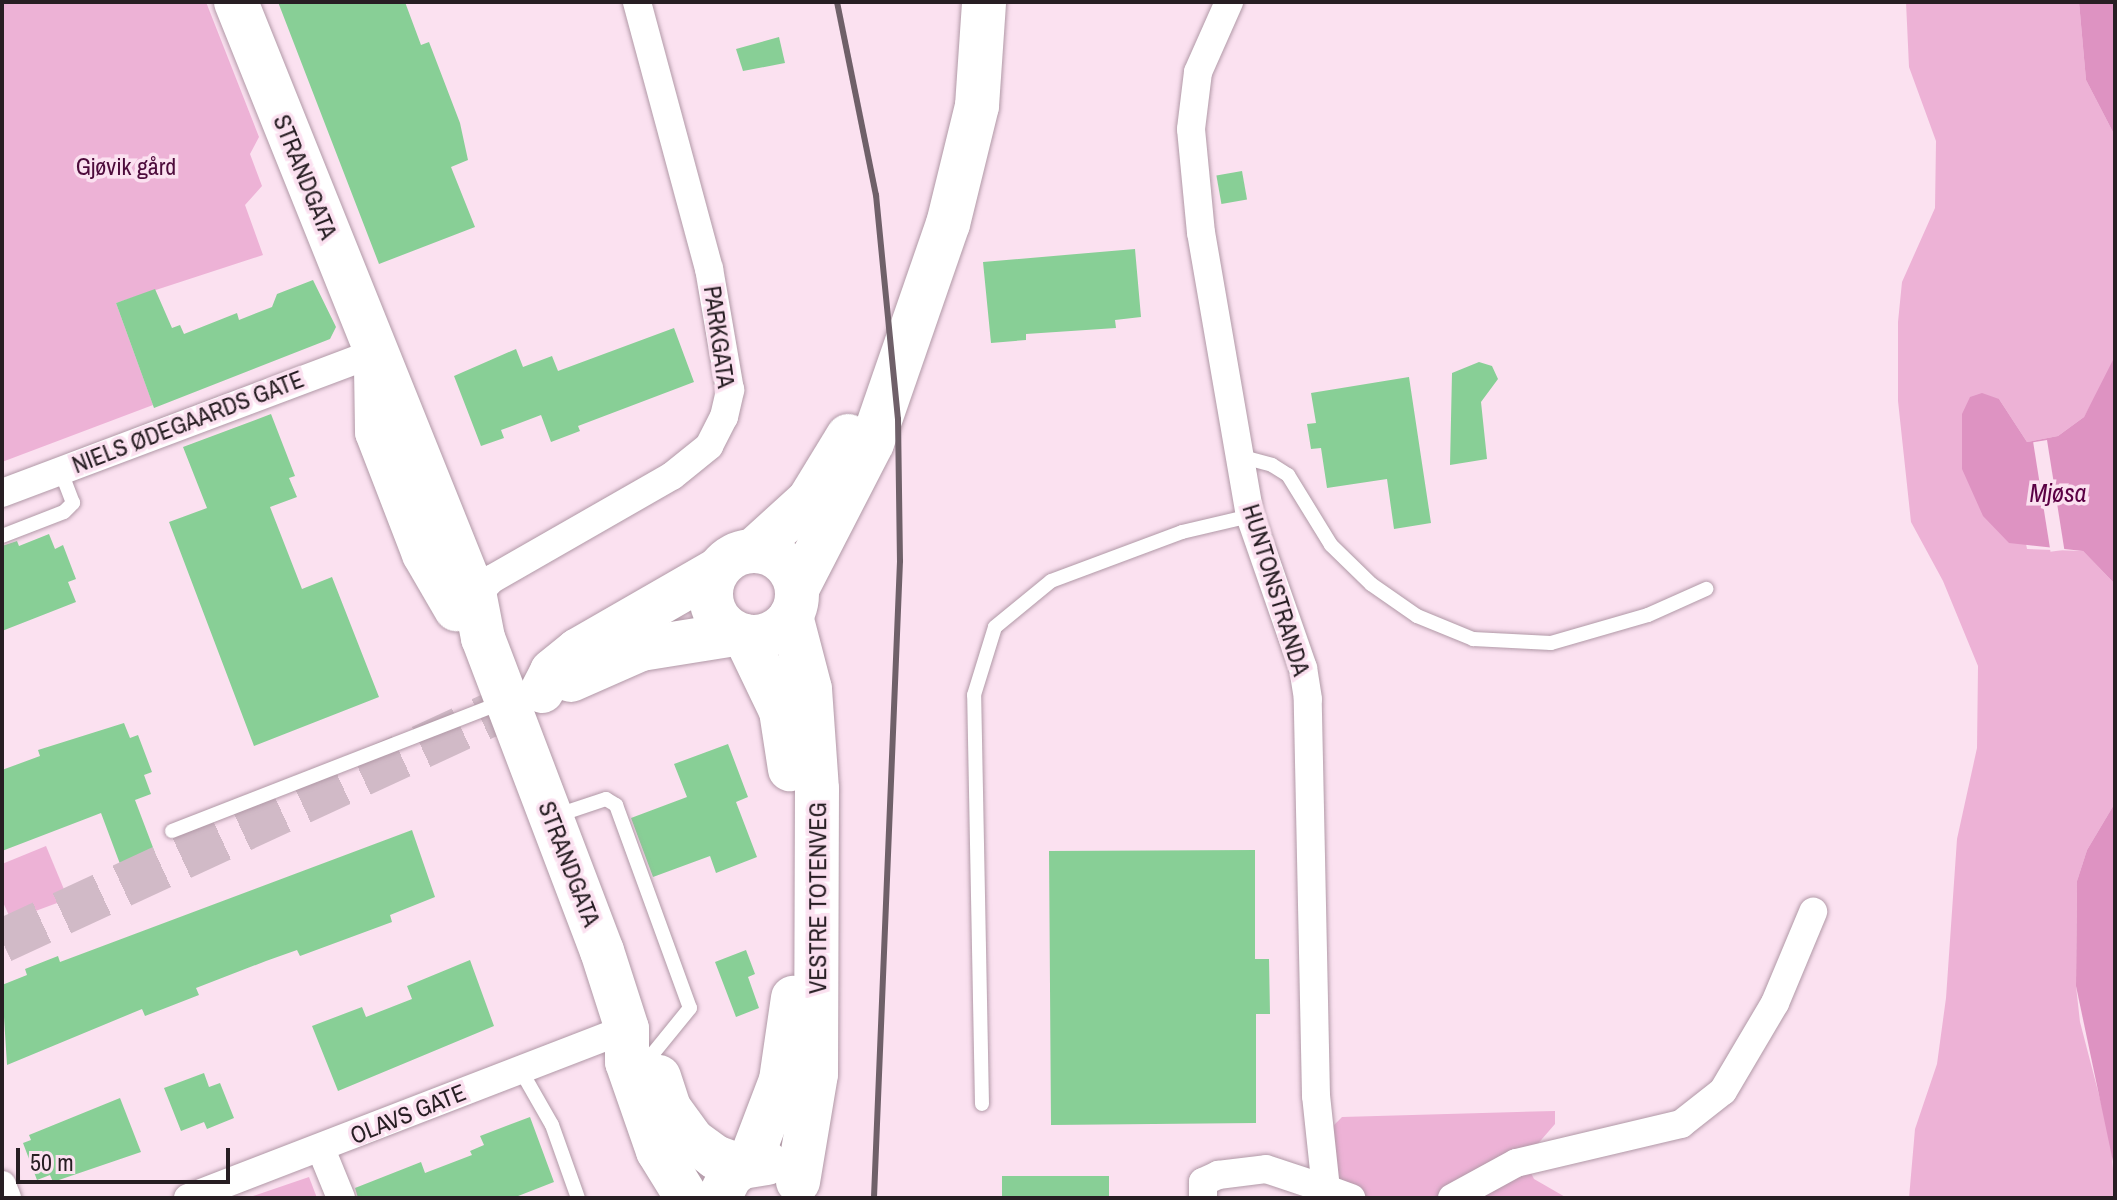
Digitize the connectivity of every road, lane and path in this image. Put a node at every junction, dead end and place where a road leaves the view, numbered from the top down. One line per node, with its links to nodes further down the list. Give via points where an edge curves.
1 (236, 2): 6 (main road, STRANDGATA)
2 (637, 2): 15 (street, PARKGATA, via 709,269 730,390 724,417 709,446 672,476 492,579)
3 (984, 2): 5 (main road, via 977,106 948,224)
4 (1229, 2): 7 (street, HUNTONSTRANDA, via 1198,72 1191,129 1201,233)
5 (912, 327): 12 (main road, via 809,500); 14 (main road, via 872,443)
6 (375, 353): 8 (street, NIELS ØDEGAARDS GATE); 15 (main road, STRANDGATA, via 377,432 424,554 462,620)
7 (1238, 456): 10 (street, HUNTONSTRANDA); 13 (lane, via 1288,475 1331,545 1371,584 1417,616 1473,639 1551,643 1648,615)
8 (61, 471): 9 (street, NIELS ØDEGAARDS GATE); 11 (lane, via 73,503 64,512)
9 (2, 493)
10 (1250, 516): 23 (lane, via 1182,532 1051,581 995,627 974,695); 28 (street, HUNTONSTRANDA, via 1303,668 1308,699 1316,1096)
11 (2, 536)
12 (736, 560): 14 (main road, via 783,561); 16 (main road, via 711,583 714,613); 16 (main road, via 578,650 552,671 542,691 641,649)
13 (1706, 589)
14 (794, 602): 16 (main road, via 771,634); 27 (main road, VESTRE TOTENVEG, via 810,689 817,789 816,1074)
15 (479, 618): 17 (main road, STRANDGATA)
16 (740, 635): 25 (main road, VESTRE TOTENVEG, via 781,711 791,776 794,866 790,1039 781,1080)
17 (508, 700): 18 (main road, STRANDGATA); 19 (lane)
18 (551, 817): 21 (main road, STRANDGATA); 21 (lane, via 606,799 616,805 690,1008)
19 (172, 831)
20 (1813, 912): 35 (street, via 1775,1003 1723,1091 1681,1124 1516,1163)
21 (639, 1042): 22 (street, OLAVS GATE); 25 (main road, STRANDGATA, via 679,1124); 33 (main road, STRANDGATA, via 632,1077 658,1151)
22 (520, 1068): 24 (street, OLAVS GATE); 32 (lane, via 552,1125)
23 (982, 1104)
24 (321, 1149): 30 (street, OLAVS GATE); 31 (street)
25 (737, 1176): 27 (main road, STRANDGATA, via 776,1165)
26 (2, 1185): 29 (street)
27 (801, 1190)
28 (1338, 1194): 34 (street, HUNTONSTRANDA, via 1266,1169 1218,1175 1203,1182)
29 (7, 1198)
30 (188, 1198)
31 (341, 1198)
32 (578, 1198)
33 (687, 1198)
34 (1203, 1198)
35 (1452, 1198)

